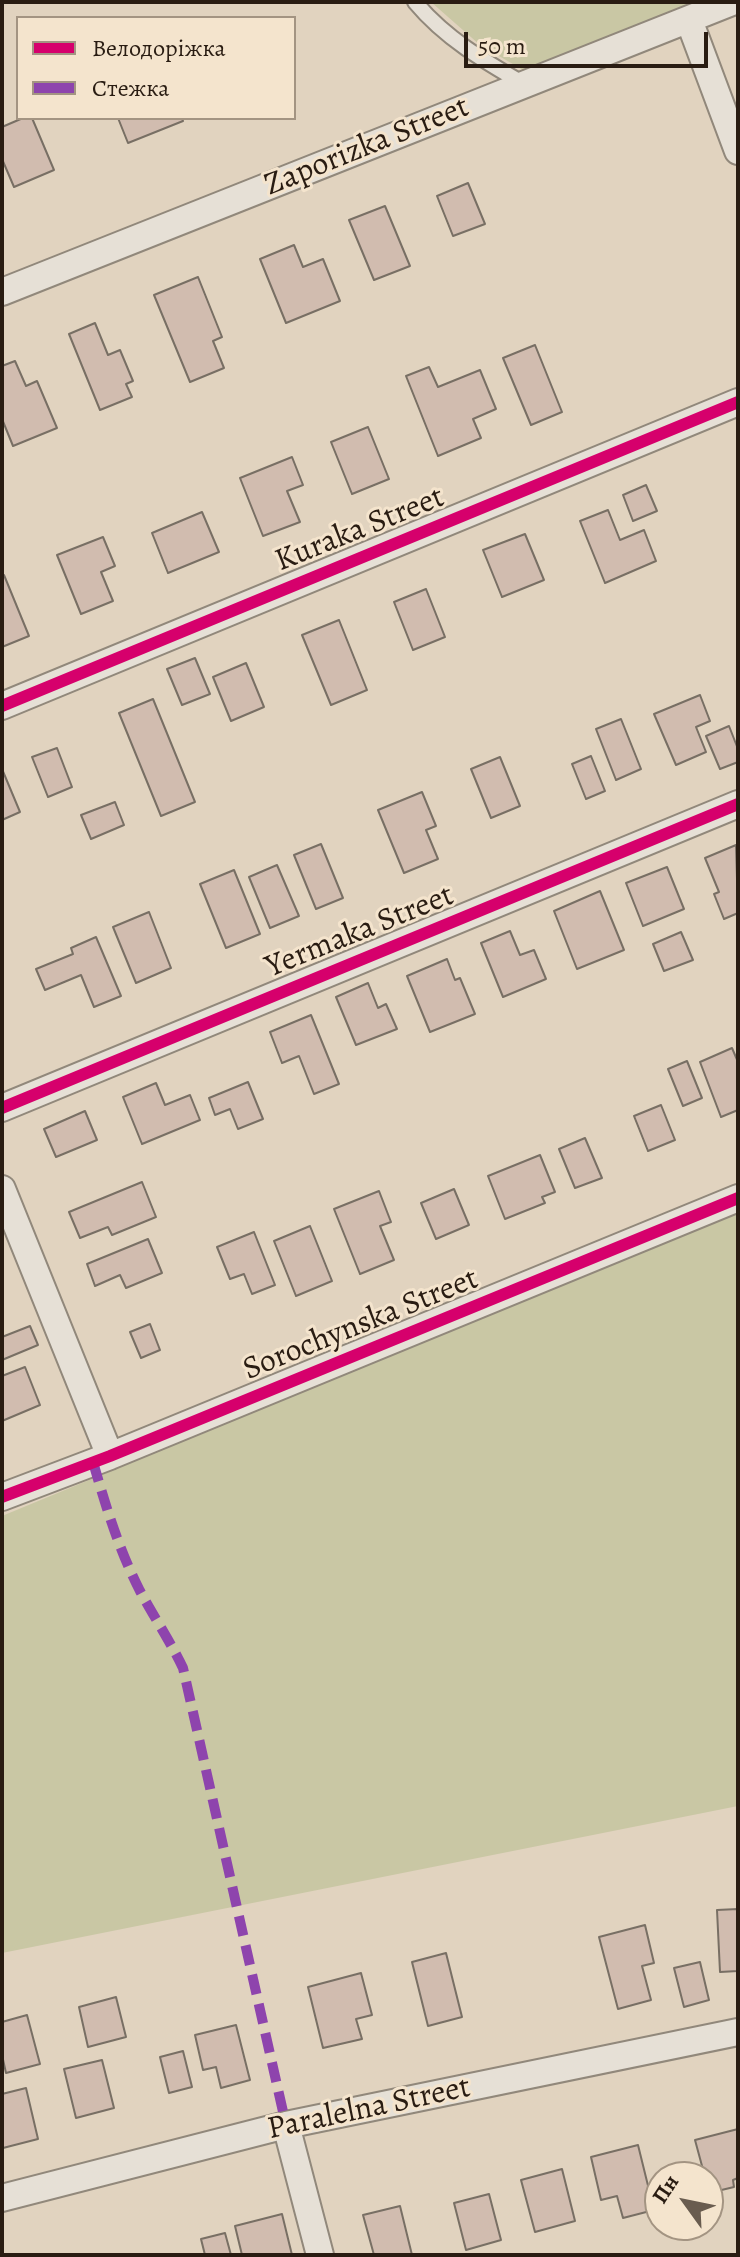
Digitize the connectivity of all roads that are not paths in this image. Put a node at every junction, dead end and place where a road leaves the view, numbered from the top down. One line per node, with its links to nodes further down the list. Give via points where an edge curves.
1 (415, 2): 4 (lane, via 473,55)
2 (732, 2): 3 (street, Zaporizka Street)
3 (689, 20): 4 (street, Zaporizka Street); 5 (street)
4 (525, 85): 6 (street, Zaporizka Street)
5 (738, 151)
6 (2, 292)
7 (738, 402): 8 (street, Kuraka Street)
8 (2, 706)
9 (738, 804): 10 (street, Yermaka Street)
10 (2, 1108)
11 (2, 1189): 13 (street)
12 (738, 1198): 13 (street, Sorochynska Street)
13 (110, 1456): 14 (street, Sorochynska Street)
14 (2, 1497)
15 (738, 2032): 16 (street, Paralelna Street)
16 (286, 2125): 17 (street, Paralelna Street); 18 (street)
17 (2, 2198)
18 (320, 2255)

